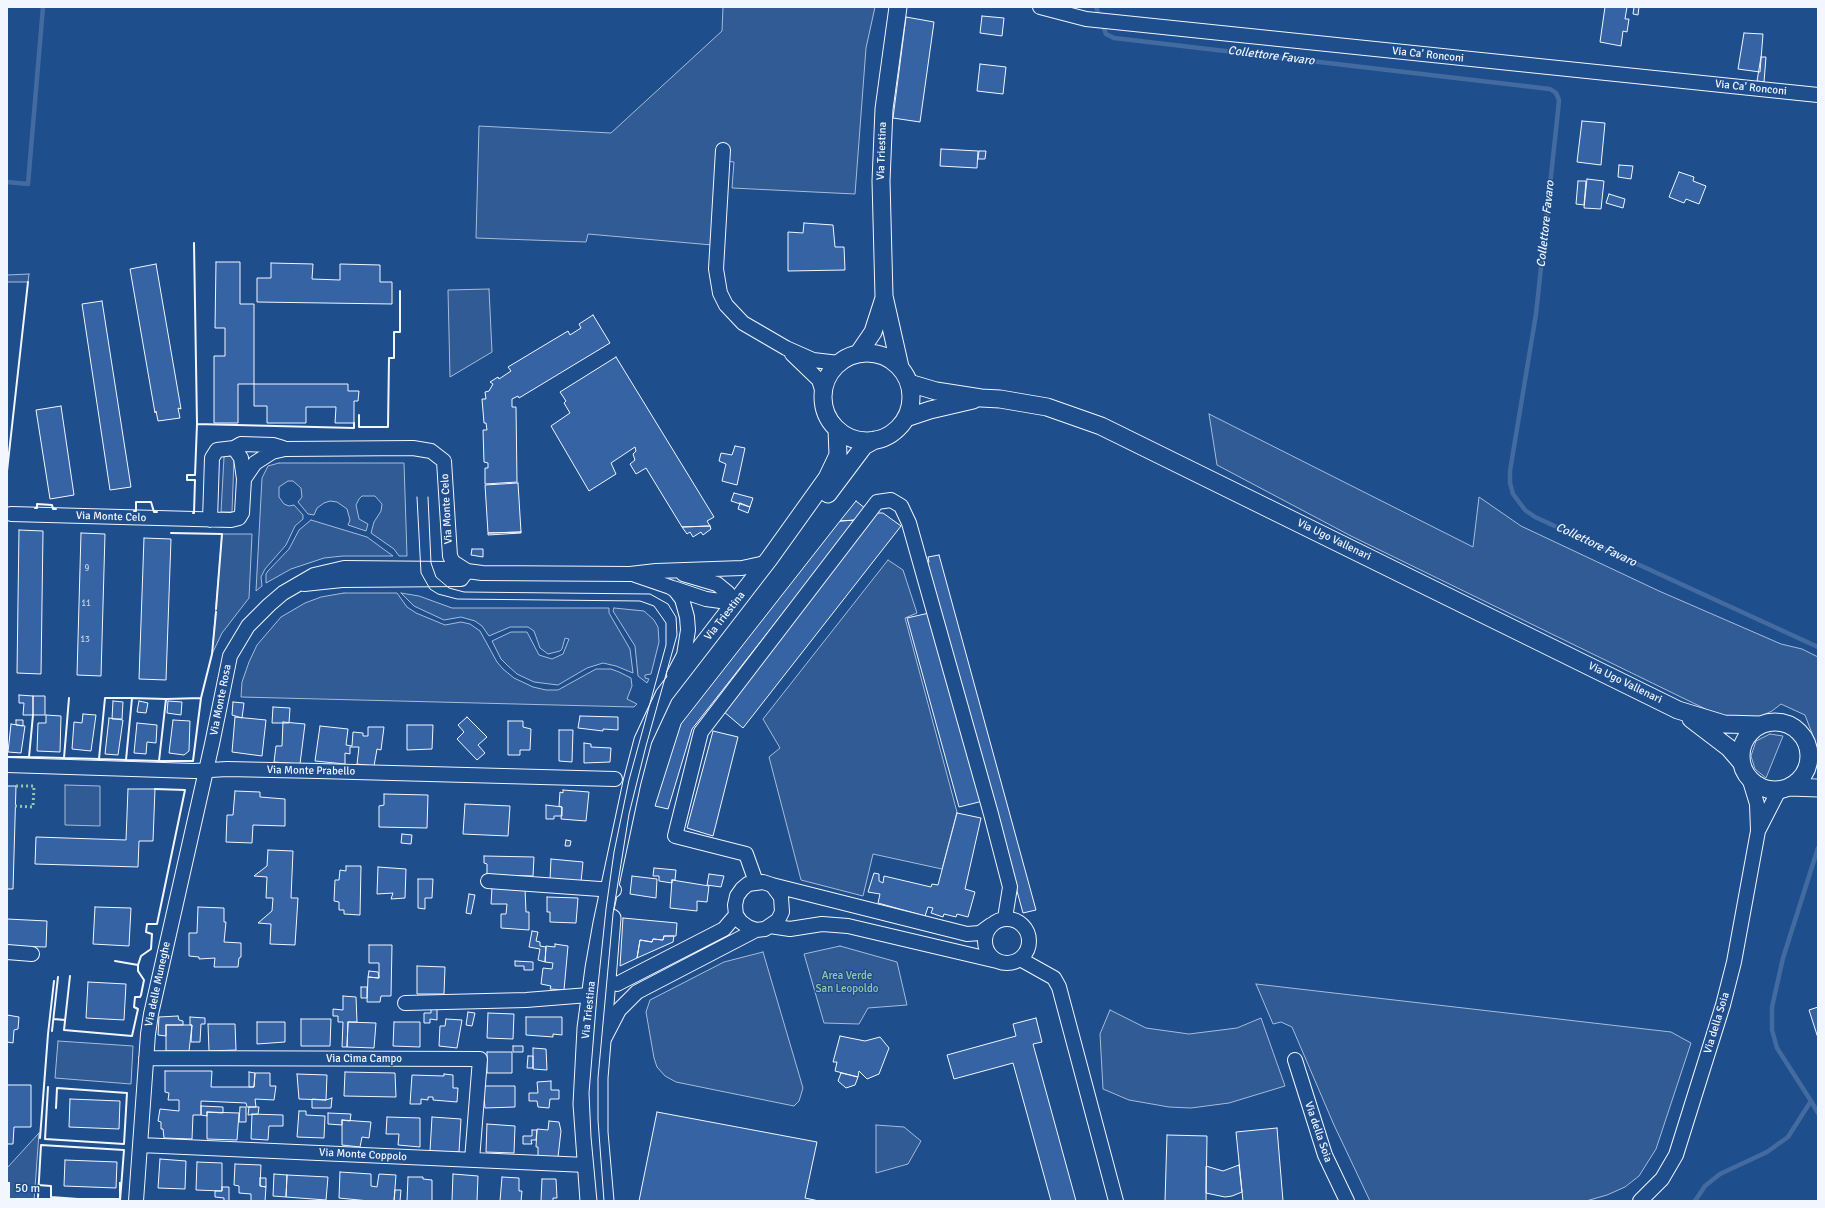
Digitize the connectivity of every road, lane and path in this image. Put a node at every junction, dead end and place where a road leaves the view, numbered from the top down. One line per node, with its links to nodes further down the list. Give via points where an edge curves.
1 (898, 7): 5 (street, Via Triestina, via 887,82 881,154)
2 (1040, 7): 3 (street, Via Ca' Ronconi, via 1086,19)
3 (1818, 95)
4 (723, 150): 6 (street, via 716,269 720,293 732,313 743,324)
5 (884, 296): 7 (street, Via Triestina, via 873,332); 9 (street, Via Triestina)
6 (786, 348): 8 (street, via 813,360); 11 (street, via 819,380)
7 (858, 354): 8 (street); 9 (street, via 881,355)
8 (839, 363): 11 (street, via 828,376)
9 (900, 368): 10 (street)
10 (909, 383): 12 (street, Via Ugo Vallenari, via 936,391); 13 (street, via 910,407)
11 (823, 392): 14 (street, via 824,406)
12 (981, 398): 13 (street, Via Ugo Vallenari); 28 (street, Via Ugo Vallenari, via 1047,407 1101,426)
13 (906, 418): 15 (street, via 888,436)
14 (837, 429): 15 (street, via 861,440); 21 (street, via 838,451 827,478)
15 (875, 440): 21 (street, Via Triestina, via 864,446 793,541)
16 (234, 448): 17 (street, Via Monte Celo, via 249,444 272,445); 18 (street, Via Monte Celo, via 241,458); 20 (street, Via Monte Celo, via 217,450 212,458)
17 (285, 449): 18 (street, Via Monte Celo, via 262,457); 22 (street, Via Monte Celo, via 413,448 437,454 444,461 445,467 449,550 453,562)
18 (244, 479): 20 (street, Via Monte Celo, via 244,506 239,518)
19 (11, 514): 20 (street, Via Monte Celo)
20 (210, 520)
21 (769, 558): 23 (street, via 742,568); 26 (street, Via Triestina)
22 (462, 568): 24 (street, via 482,573); 34 (street, Via Monte Rosa, via 460,579 342,580 298,585 274,601 248,626 230,656)
23 (661, 571): 24 (street); 26 (street, via 692,576 717,584)
24 (630, 574): 25 (street)
25 (670, 587): 26 (street, via 706,600); 27 (street, via 682,599 688,630 684,655)
26 (735, 603): 27 (street, Via Triestina)
27 (664, 695): 43 (street, Via Triestina, via 645,737 624,822)
28 (1678, 710): 29 (street, Via Ugo Vallenari, via 1724,724); 31 (street, Via Ugo Vallenari, via 1729,748)
29 (1760, 725): 30 (street, Via Ugo Vallenari, via 1784,723 1803,737); 31 (street, via 1750,732 1744,742)
30 (1808, 748): 32 (street, Via Ugo Vallenari); 37 (street, via 1805,771 1799,780)
31 (1741, 762): 36 (street, Via Ugo Vallenari)
32 (1818, 764)
33 (7, 765): 34 (street, Via Monte Prabello)
34 (206, 771): 35 (street, Via Monte Prabello, via 227,769); 57 (street, Via delle Muneghe, via 151,1014)
35 (615, 779)
36 (1750, 780): 37 (street, via 1768,790); 39 (street, Via della Soia, via 1757,804)
37 (1785, 788): 38 (street); 39 (street, Via della Soia)
38 (1818, 788)
39 (1758, 831): 67 (street, Via della Soia, via 1734,962 1680,1142 1662,1180)
40 (488, 882): 43 (street)
41 (756, 882): 42 (street); 44 (street, via 748,884 737,896); 45 (street, via 746,854 675,836 700,732 877,502 891,500 901,506 909,523 991,814 1010,887)
42 (772, 885): 46 (street, via 967,934 980,933); 47 (street, via 778,890 783,905 778,920)
43 (612, 889): 53 (street, Via Triestina); 53 (street, Via Triestina, via 602,923)
44 (736, 915): 48 (street, via 748,927); 53 (street, via 724,929)
45 (1005, 918): 46 (street); 51 (street, via 1019,921 1028,932 1029,947)
46 (991, 925): 52 (street, via 985,940 986,949)
47 (770, 926): 48 (street); 52 (street, via 848,926)
48 (756, 930): 54 (street)
49 (7, 952): 50 (street)
50 (32, 954)
51 (1020, 959): 52 (street, via 1005,963); 65 (street, via 1054,978 1059,987)
52 (997, 961)
53 (605, 988): 54 (street, Via Triestina, via 611,998 620,1000); 55 (street, via 526,1000); 56 (street, Via Triestina); 61 (street, Via Triestina, via 582,1094)
54 (637, 992): 56 (street, via 619,1010)
55 (406, 1003)
56 (601, 1045): 64 (street, Via Triestina, via 598,1102)
57 (146, 1058): 59 (street, Via delle Muneghe); 60 (street, Via Cima Campo, via 480,1059)
58 (1295, 1060): 66 (street, Via della Soia, via 1325,1155)
59 (140, 1145): 60 (street, Via Monte Coppolo); 62 (street, Via delle Muneghe)
60 (472, 1160): 61 (street, Via Monte Coppolo)
61 (586, 1166): 63 (street, Via Triestina)
62 (136, 1201)
63 (589, 1201)
64 (605, 1201)
65 (1116, 1201)
66 (1347, 1201)
67 (1640, 1201)

